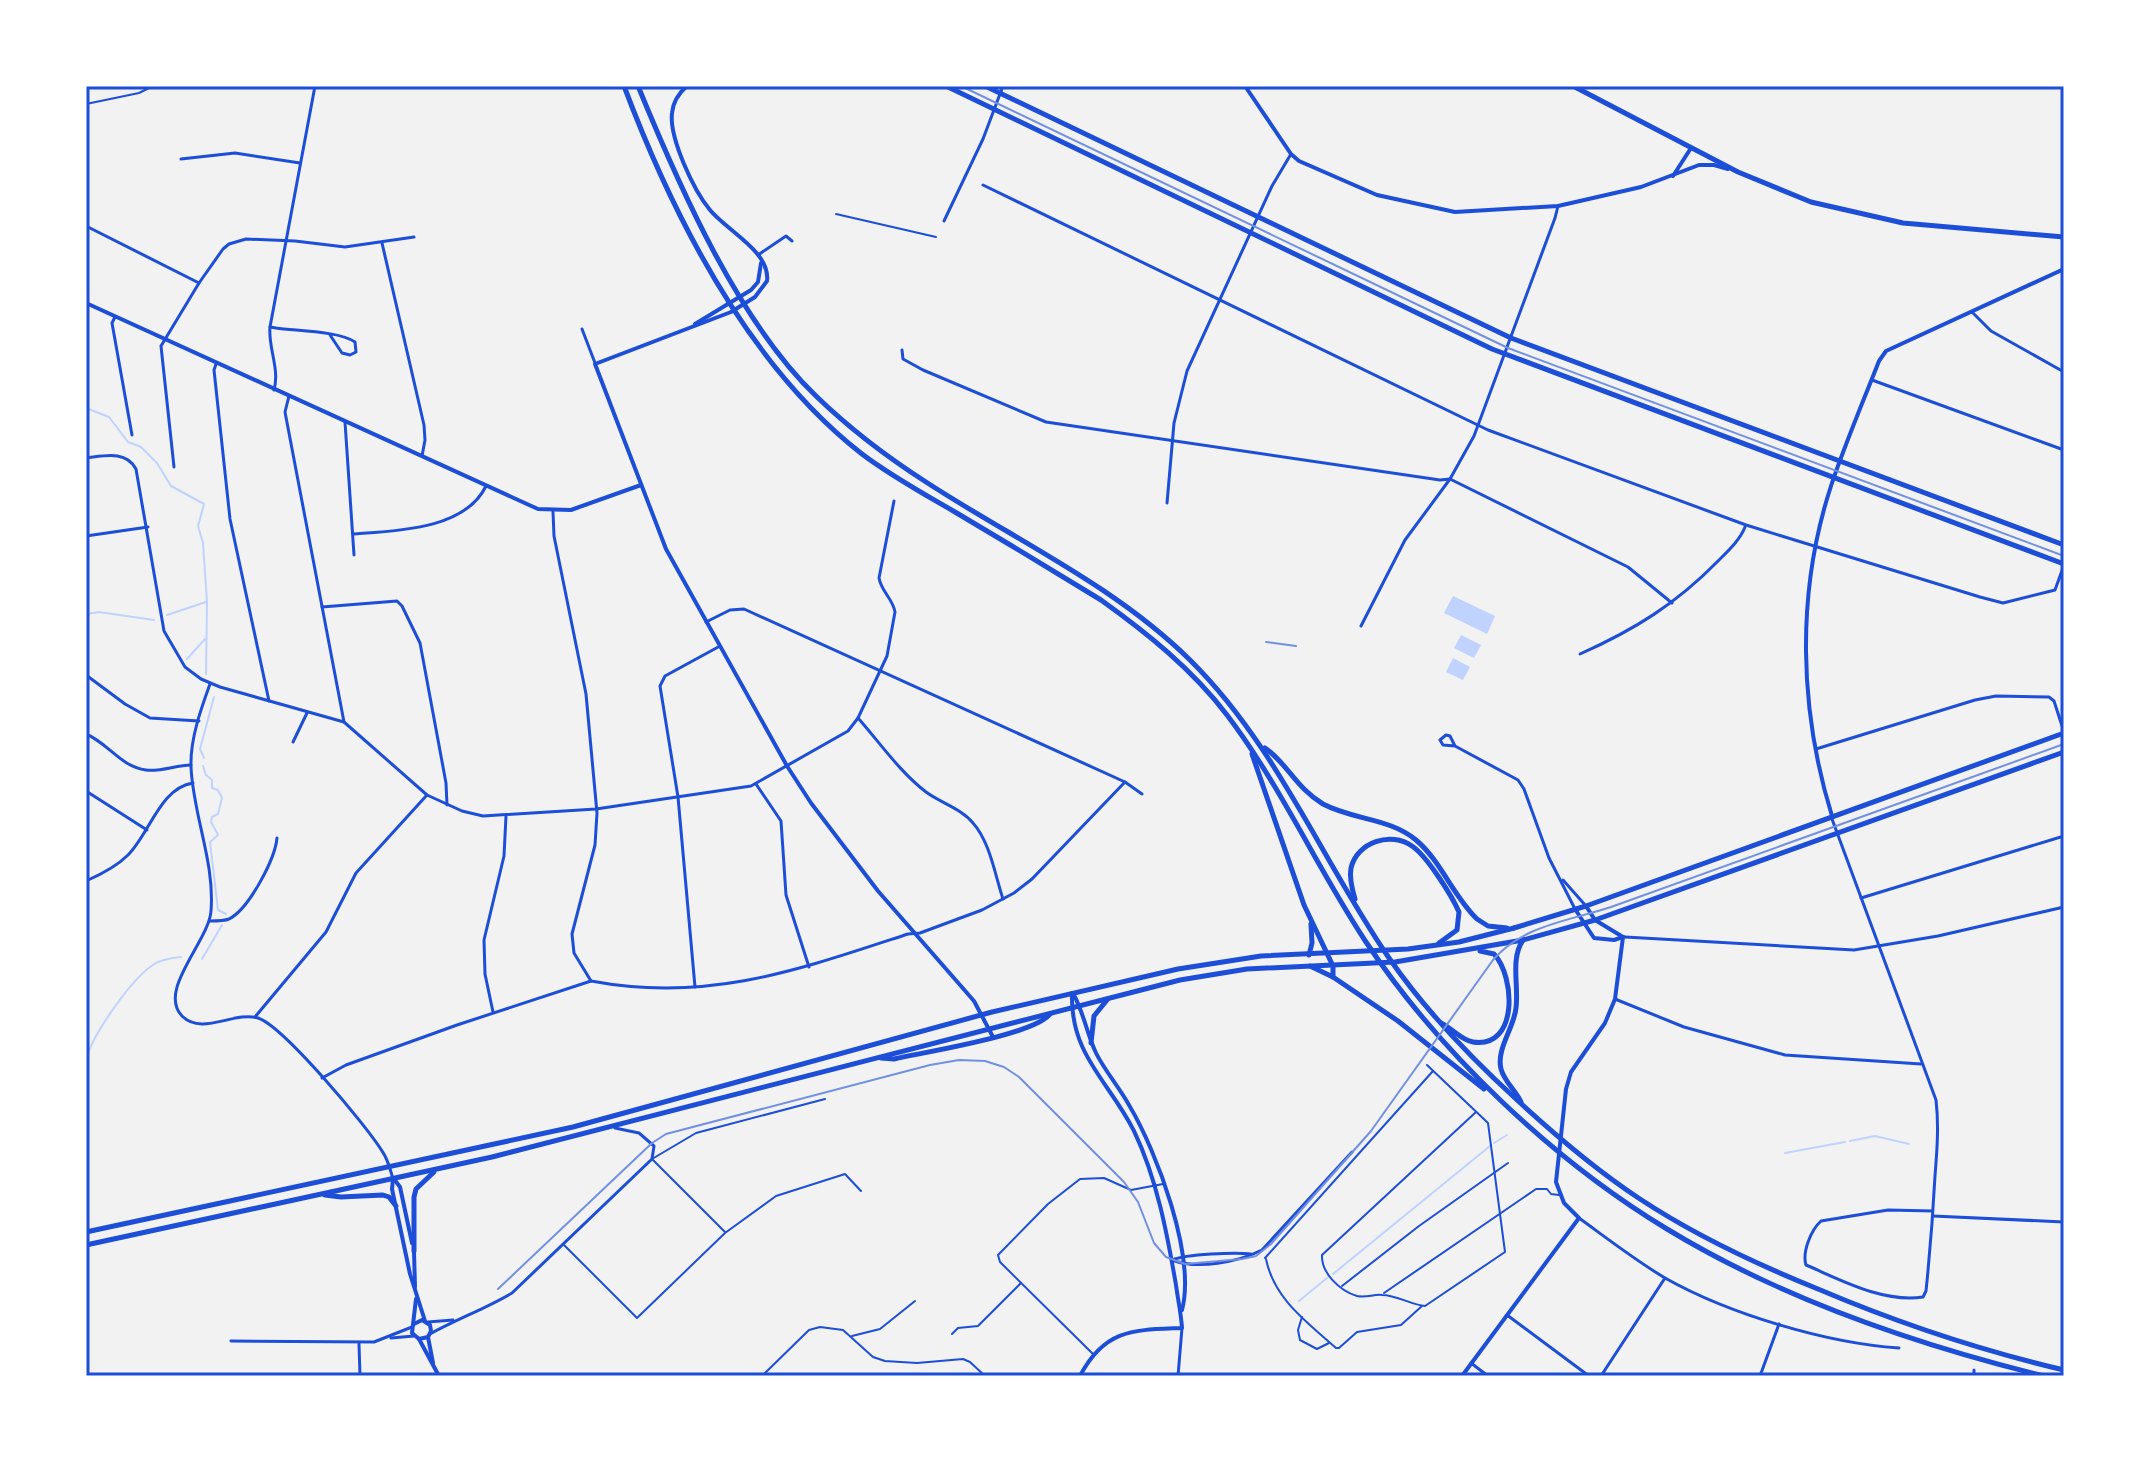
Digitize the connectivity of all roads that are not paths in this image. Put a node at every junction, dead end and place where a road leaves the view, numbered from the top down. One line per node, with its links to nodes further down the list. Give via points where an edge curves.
1 (153, 86): 12 (lane)
2 (315, 86): 17 (street)
3 (624, 86): 39 (main road, via 667,185)
4 (638, 86): 37 (main road, via 691,206)
5 (687, 86): 33 (street, via 672,112 686,164 709,210)
6 (946, 86): 13 (main road)
7 (985, 86): 11 (main road)
8 (1003, 86): 11 (street)
9 (1245, 86): 15 (street)
10 (1573, 86): 14 (main road)
11 (999, 97): 13 (street); 23 (main road)
12 (86, 104)
13 (994, 109): 24 (street); 26 (main road)
14 (1691, 148): 18 (main road); 19 (street)
15 (1291, 154): 21 (street, via 1377,195 1451,212); 23 (street)
16 (181, 159): 17 (street, via 235,153)
17 (300, 163): 30 (street)
18 (1738, 172): 19 (street, via 1703,164); 29 (main road, via 1811,202 1881,219)
19 (1667, 179): 21 (street)
20 (983, 185): 38 (street)
21 (1558, 206): 49 (street)
22 (836, 214): 28 (lane)
23 (1258, 217): 26 (street); 49 (main road)
24 (944, 221)
25 (86, 226): 36 (street)
26 (1252, 233): 38 (street); 52 (main road)
27 (414, 237): 32 (street)
28 (936, 237)
29 (2064, 237)
30 (286, 241): 32 (street, via 345,247); 36 (street, via 246,239 229,244); 45 (street)
31 (792, 241): 33 (street, via 786,236)
32 (382, 243): 64 (street, via 424,425)
33 (758, 255): 34 (street)
34 (762, 261): 37 (street, via 758,282); 41 (street, via 766,284)
35 (2064, 269): 43 (street)
36 (199, 283): 50 (street)
37 (740, 296): 39 (street); 41 (main road)
38 (1220, 300): 60 (street); 62 (street, via 1187,371)
39 (729, 302): 42 (main road); 46 (street)
40 (86, 303): 44 (street)
41 (745, 304): 42 (street); 101 (main road, via 787,364 848,424 929,484 1133,611 1202,673)
42 (735, 310): 46 (street); 100 (main road, via 785,382 844,439 899,480 1128,619 1195,679)
43 (1972, 312): 55 (street, via 1991,331); 56 (street, via 1886,351)
44 (115, 317): 50 (street); 61 (street)
45 (270, 327): 48 (street); 57 (street)
46 (690, 327): 54 (street)
47 (582, 329): 54 (street)
48 (330, 335): 48 (street, via 342,353 356,352 353,340)
49 (1511, 338): 52 (street); 66 (main road)
50 (165, 340): 53 (street); 67 (street, via 161,346)
51 (902, 350): 62 (street, via 903,359 923,370 1036,419)
52 (1505, 355): 60 (street); 69 (main road)
53 (216, 364): 57 (street); 92 (street, via 230,519)
54 (595, 364): 70 (street)
55 (2064, 372)
56 (1871, 379): 63 (street); 66 (street)
57 (274, 390): 58 (street)
58 (289, 396): 59 (street); 84 (street, via 285,412)
59 (345, 422): 64 (street); 77 (street)
60 (1478, 424): 68 (street); 75 (street)
61 (132, 435)
62 (1172, 441): 68 (street); 73 (street)
63 (2064, 450)
64 (422, 456): 71 (street)
65 (86, 458): 76 (street, via 118,456 132,462)
66 (1840, 462): 69 (street); 79 (main road)
67 (174, 467)
68 (1450, 479): 83 (street, via 1628,567); 86 (street, via 1405,540)
69 (1834, 479): 80 (street); 82 (main road)
70 (641, 485): 74 (street); 85 (street, via 666,549)
71 (486, 486): 74 (street); 77 (street, via 476,500 439,524)
72 (894, 501): 89 (street, via 879,578 895,612)
73 (1167, 503)
74 (553, 512): 115 (street, via 586,692)
75 (1746, 525): 80 (street); 83 (street, via 1731,547)
76 (148, 527): 78 (street); 91 (street, via 166,637 188,671)
77 (353, 534): 81 (street)
78 (86, 536)
79 (2064, 545)
80 (1816, 547): 82 (street, via 2003,603 2055,590); 103 (street, via 1806,644)
81 (354, 555)
82 (2064, 564)
83 (1672, 603): 88 (street)
84 (322, 607): 96 (street); 114 (street, via 397,601 402,606 420,643)
85 (706, 623): 87 (street); 89 (street, via 743,608)
86 (1361, 626)
87 (720, 646): 106 (street); 113 (street, via 661,682)
88 (1580, 654)
89 (881, 670): 94 (street); 107 (street)
90 (86, 675): 95 (street, via 150,718)
91 (210, 684): 92 (street); 95 (street)
92 (269, 701): 93 (street)
93 (308, 712): 96 (street); 99 (street)
94 (858, 718): 106 (street, via 848,731); 125 (street, via 917,785 976,825)
95 (199, 721): 105 (street)
96 (344, 722): 112 (street)
97 (2064, 733): 103 (street, via 2049,697 1996,696); 117 (main road)
98 (86, 734): 105 (street, via 140,769)
99 (293, 742)
100 (1249, 745): 132 (main road); 170 (main road, via 1403,995)
101 (1261, 746): 129 (main road); 134 (main road, via 1313,797 1415,839 1477,919 1488,926)
102 (1455, 746): 122 (street, via 1522,786)
103 (1815, 750): 117 (street)
104 (2064, 752): 119 (main road)
105 (191, 765): 108 (street)
106 (787, 766): 109 (street); 135 (street, via 852,858)
107 (1125, 782): 111 (street); 125 (street, via 1032,879)
108 (193, 783): 118 (street, via 174,789); 131 (street, via 211,888)
109 (756, 784): 113 (street); 146 (street, via 781,821 786,895)
110 (86, 791): 118 (street)
111 (1142, 794)
112 (427, 795): 114 (street); 158 (street, via 356,873 326,932)
113 (678, 797): 115 (street); 149 (street)
114 (447, 805): 116 (street, via 483,816)
115 (596, 809): 116 (street); 148 (street, via 595,845 572,934 574,953)
116 (506, 816): 155 (street, via 504,856 483,946)
117 (1832, 816): 119 (street); 126 (main road)
118 (147, 830): 123 (street, via 120,863)
119 (1837, 834): 124 (street); 130 (main road)
120 (2064, 836): 124 (street)
121 (277, 838): 131 (street, via 262,879 248,899 230,918)
122 (1560, 878): 126 (street); 128 (street)
123 (86, 881)
124 (1861, 898): 139 (street)
125 (1003, 899): 135 (street)
126 (1586, 906): 128 (main road); 130 (street)
127 (2064, 907): 139 (street)
128 (1575, 909): 133 (street); 134 (main road)
129 (1359, 910): 138 (main road, via 1351,880 1354,859 1377,841 1407,843 1423,857 1459,912 1457,930); 159 (main road)
130 (1595, 920): 133 (main road); 136 (street)
131 (210, 921): 158 (street, via 177,986 176,1007 189,1021 203,1024)
132 (1311, 923): 141 (main road); 143 (main road)
133 (1583, 924): 136 (street, via 1594,938); 137 (main road)
134 (1514, 928): 138 (main road)
135 (915, 934): 146 (street); 157 (street, via 974,1001)
136 (1623, 937): 139 (street); 152 (street)
137 (1523, 940): 140 (main road); 169 (main road, via 1517,954 1516,1010 1500,1065)
138 (1434, 945): 142 (main road)
139 (1880, 948): 164 (street)
140 (1471, 950): 145 (main road); 159 (main road, via 1491,952 1505,968 1505,1024 1494,1037 1479,1043 1464,1040)
141 (1329, 954): 142 (main road); 143 (main road); 145 (main road)
142 (1347, 954): 145 (main road)
143 (1309, 955): 150 (main road, via 1210,963)
144 (1309, 966): 145 (main road); 147 (main road); 151 (main road, via 1225,971)
145 (1333, 966): 147 (main road)
146 (809, 967): 149 (street, via 748,982)
147 (1333, 977): 170 (main road)
148 (591, 981): 149 (street, via 648,989); 155 (street)
149 (695, 987)
150 (1072, 993): 153 (street); 154 (street); 157 (main road)
151 (1111, 997): 153 (main road); 162 (main road, via 1094,1016)
152 (1615, 999): 164 (street, via 1706,1035 1799,1057); 184 (street, via 1569,1079 1556,1175)
153 (1079, 1006): 154 (main road); 162 (street)
154 (1072, 1008): 156 (main road); 181 (street, via 1086,1057 1134,1132)
155 (493, 1012): 167 (street)
156 (1050, 1013): 160 (main road); 161 (main road, via 1030,1026)
157 (980, 1015): 160 (street); 176 (main road, via 573,1127)
158 (255, 1017): 167 (street, via 278,1030)
159 (1439, 1022): 169 (main road)
160 (987, 1028): 161 (street); 163 (main road)
161 (993, 1037): 163 (main road, via 894,1059)
162 (1091, 1043): 180 (street, via 1141,1128)
163 (876, 1058): 172 (main road)
164 (1923, 1064): 187 (street, via 1938,1118)
165 (1427, 1065): 166 (lane)
166 (1434, 1070): 171 (lane); 197 (lane)
167 (322, 1078): 176 (street, via 381,1148)
168 (825, 1099): 174 (lane, via 696,1133)
169 (1524, 1106): 229 (main road, via 1621,1186 1733,1252 1910,1326)
170 (1509, 1107): 242 (main road, via 1628,1203 1718,1257 1875,1325)
171 (1476, 1112): 178 (lane, via 1488,1123); 202 (lane, via 1322,1255 1322,1266)
172 (611, 1127): 174 (street, via 647,1137 654,1146); 177 (main road)
173 (1352, 1152): 195 (street)
174 (652, 1159): 191 (lane); 193 (street)
175 (1508, 1163): 178 (lane)
176 (389, 1165): 179 (street); 190 (main road)
177 (438, 1169): 179 (main road); 194 (main road, via 416,1189)
178 (1495, 1171): 186 (lane); 202 (lane)
179 (393, 1179): 183 (main road); 185 (street); 194 (street, via 400,1187)
180 (1164, 1184): 181 (lane); 196 (street)
181 (1155, 1186): 198 (street); 201 (lane, via 1131,1190 1096,1177 1072,1182 998,1255)
182 (861, 1191): 191 (lane, via 845,1174 788,1191)
183 (320, 1194): 185 (main road, via 383,1195); 192 (main road)
184 (1560, 1195): 186 (lane, via 1536,1189); 188 (street)
185 (396, 1206): 203 (street)
186 (1500, 1213): 204 (lane); 207 (lane, via 1505,1252)
187 (1933, 1214): 187 (street, via 1923,1297 1871,1292 1806,1265 1803,1257 1821,1221 1888,1210); 189 (street)
188 (1579, 1218): 200 (street); 209 (street)
189 (2064, 1222)
190 (86, 1232)
191 (725, 1233): 193 (lane, via 637,1318)
192 (86, 1245)
193 (564, 1245): 211 (street, via 512,1293)
194 (414, 1251): 203 (street)
195 (1254, 1254): 196 (street); 197 (lane); 199 (street)
196 (1182, 1257): 198 (street); 199 (street)
197 (1265, 1258): 210 (lane, via 1279,1293)
198 (1172, 1260): 199 (street); 208 (street)
199 (1183, 1264): 208 (street, via 1186,1292)
200 (1665, 1278): 213 (street); 239 (street)
201 (1022, 1283): 216 (lane, via 978,1326); 225 (lane)
202 (1341, 1287): 204 (lane, via 1359,1296)
203 (415, 1289): 205 (street)
204 (1382, 1294): 207 (lane)
205 (416, 1299): 212 (street); 214 (street)
206 (915, 1301): 218 (lane, via 880,1329)
207 (1422, 1306): 222 (lane, via 1401,1325 1357,1332 1339,1348)
208 (1181, 1312): 215 (street)
209 (1507, 1315): 227 (street); 238 (street)
210 (1302, 1317): 222 (lane); 222 (lane, via 1300,1340 1317,1349)
211 (457, 1319): 212 (street); 217 (street)
212 (427, 1321): 214 (street); 217 (street)
213 (1779, 1324): 224 (street, via 1862,1345); 240 (street)
214 (413, 1326): 219 (street); 220 (street)
215 (1182, 1328): 225 (street, via 1117,1335); 235 (street)
216 (952, 1334)
217 (429, 1336): 220 (street); 226 (street)
218 (851, 1337): 232 (lane, via 832,1328 809,1330); 233 (lane, via 885,1361 963,1359)
219 (388, 1338): 220 (street); 223 (street)
220 (417, 1338): 226 (street)
221 (231, 1341): 223 (street)
222 (1330, 1342)
223 (359, 1343): 230 (street)
224 (1899, 1348)
225 (1094, 1355): 234 (street)
226 (433, 1363): 231 (street)
227 (1471, 1363): 236 (street); 237 (street)
228 (1974, 1370): 241 (street)
229 (2064, 1370)
230 (360, 1376)
231 (439, 1376)
232 (762, 1376)
233 (985, 1376)
234 (1080, 1376)
235 (1178, 1376)
236 (1462, 1376)
237 (1488, 1376)
238 (1589, 1376)
239 (1601, 1376)
240 (1760, 1376)
241 (1974, 1376)
242 (2044, 1376)

